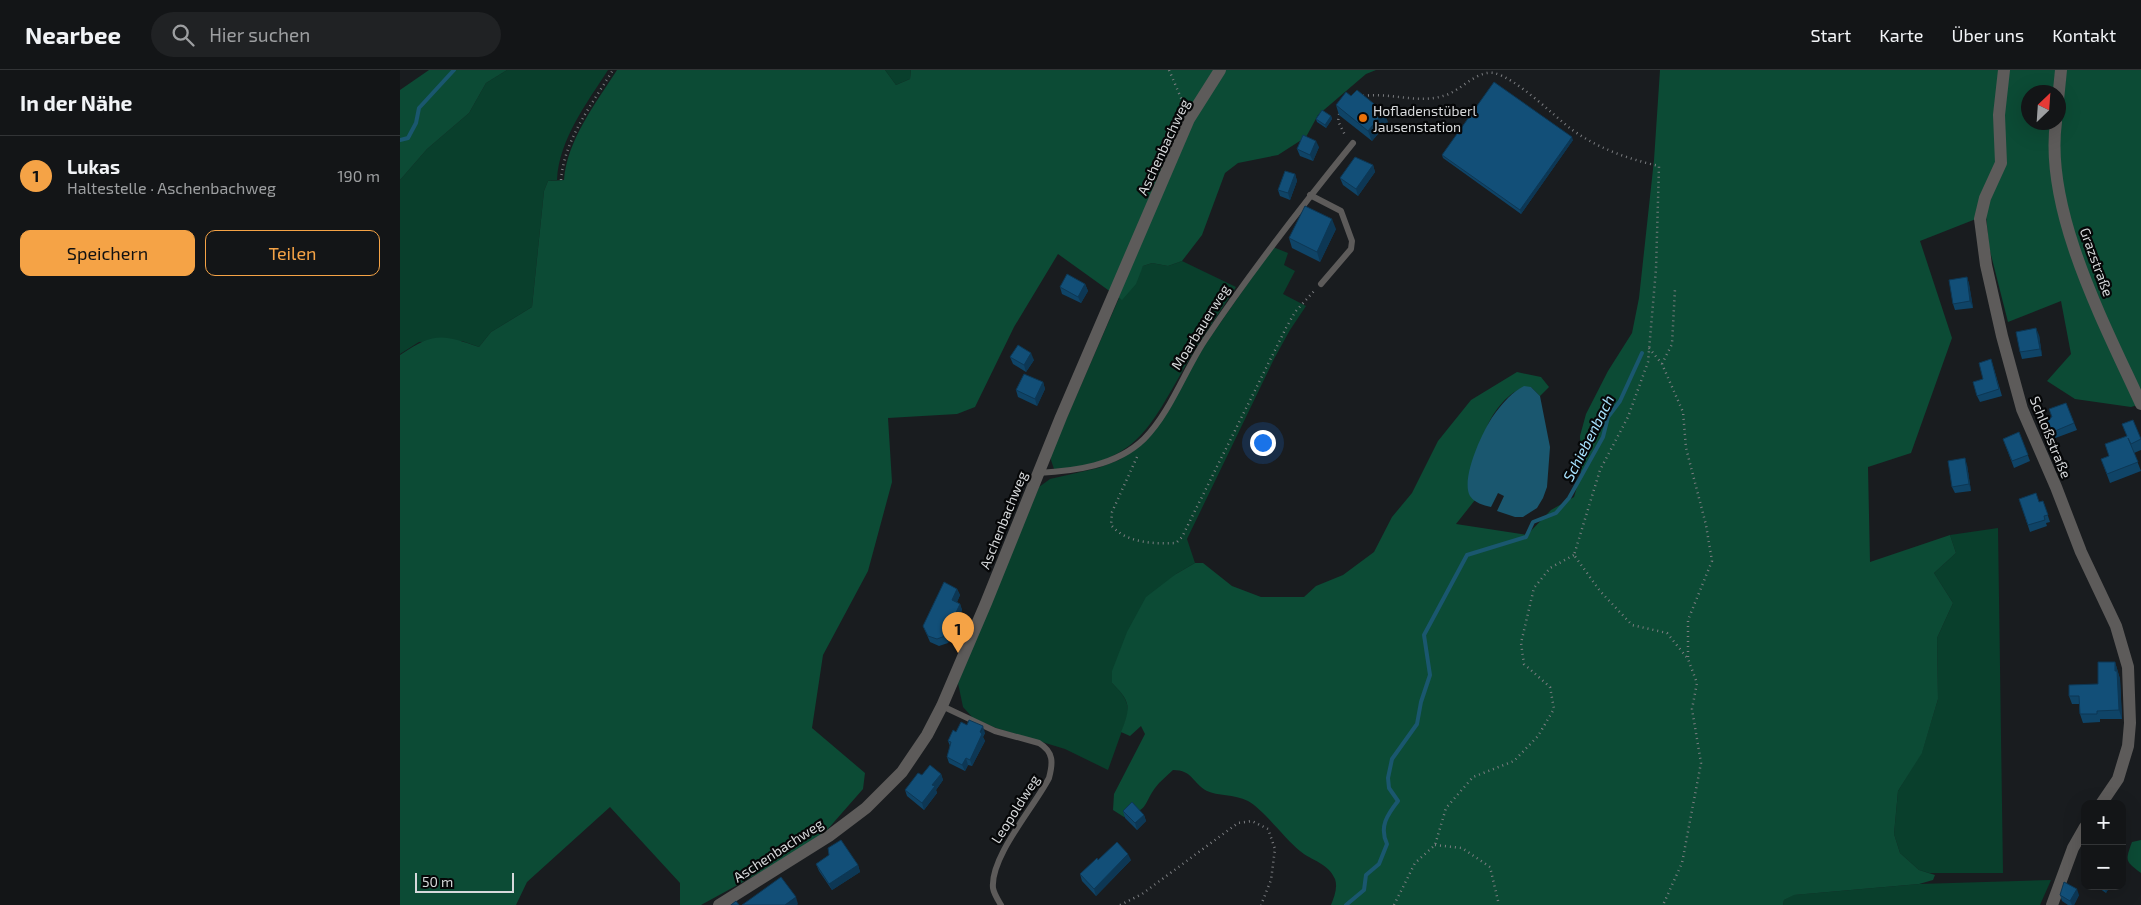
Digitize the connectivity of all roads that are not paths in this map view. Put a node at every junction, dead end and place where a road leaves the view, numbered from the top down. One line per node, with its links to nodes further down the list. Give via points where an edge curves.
1 (1220, 70): 10 (street, Aschenbachweg, via 1189,119)
2 (2004, 70): 12 (street, Schloßstraße, via 1999,115 2001,163 1985,198 1980,219 1986,266 2022,409 2081,552 2116,626 2128,667 2128,746 2118,779)
3 (2061, 70): 4 (street)
4 (2060, 85)
5 (2056, 130): 9 (street, Grazstraße, via 2057,179 2077,258)
6 (1352, 143): 7 (lane, Moarbauerweg)
7 (1310, 196): 8 (lane, via 1342,211 1352,241 1348,254); 10 (lane, Moarbauerweg, via 1270,245 1193,360 1156,424 1136,445 1097,465 1072,471)
8 (1321, 284)
9 (2141, 404)
10 (1038, 473): 11 (street, Aschenbachweg)
11 (942, 706): 14 (street, Aschenbachweg, via 902,772 866,808 829,836); 15 (lane, Leopoldweg, via 995,732 1039,743 1051,755 1049,778 994,871 993,889)
12 (2104, 800)
13 (2081, 834): 16 (street)
14 (719, 905)
15 (1001, 905)
16 (2052, 905)

